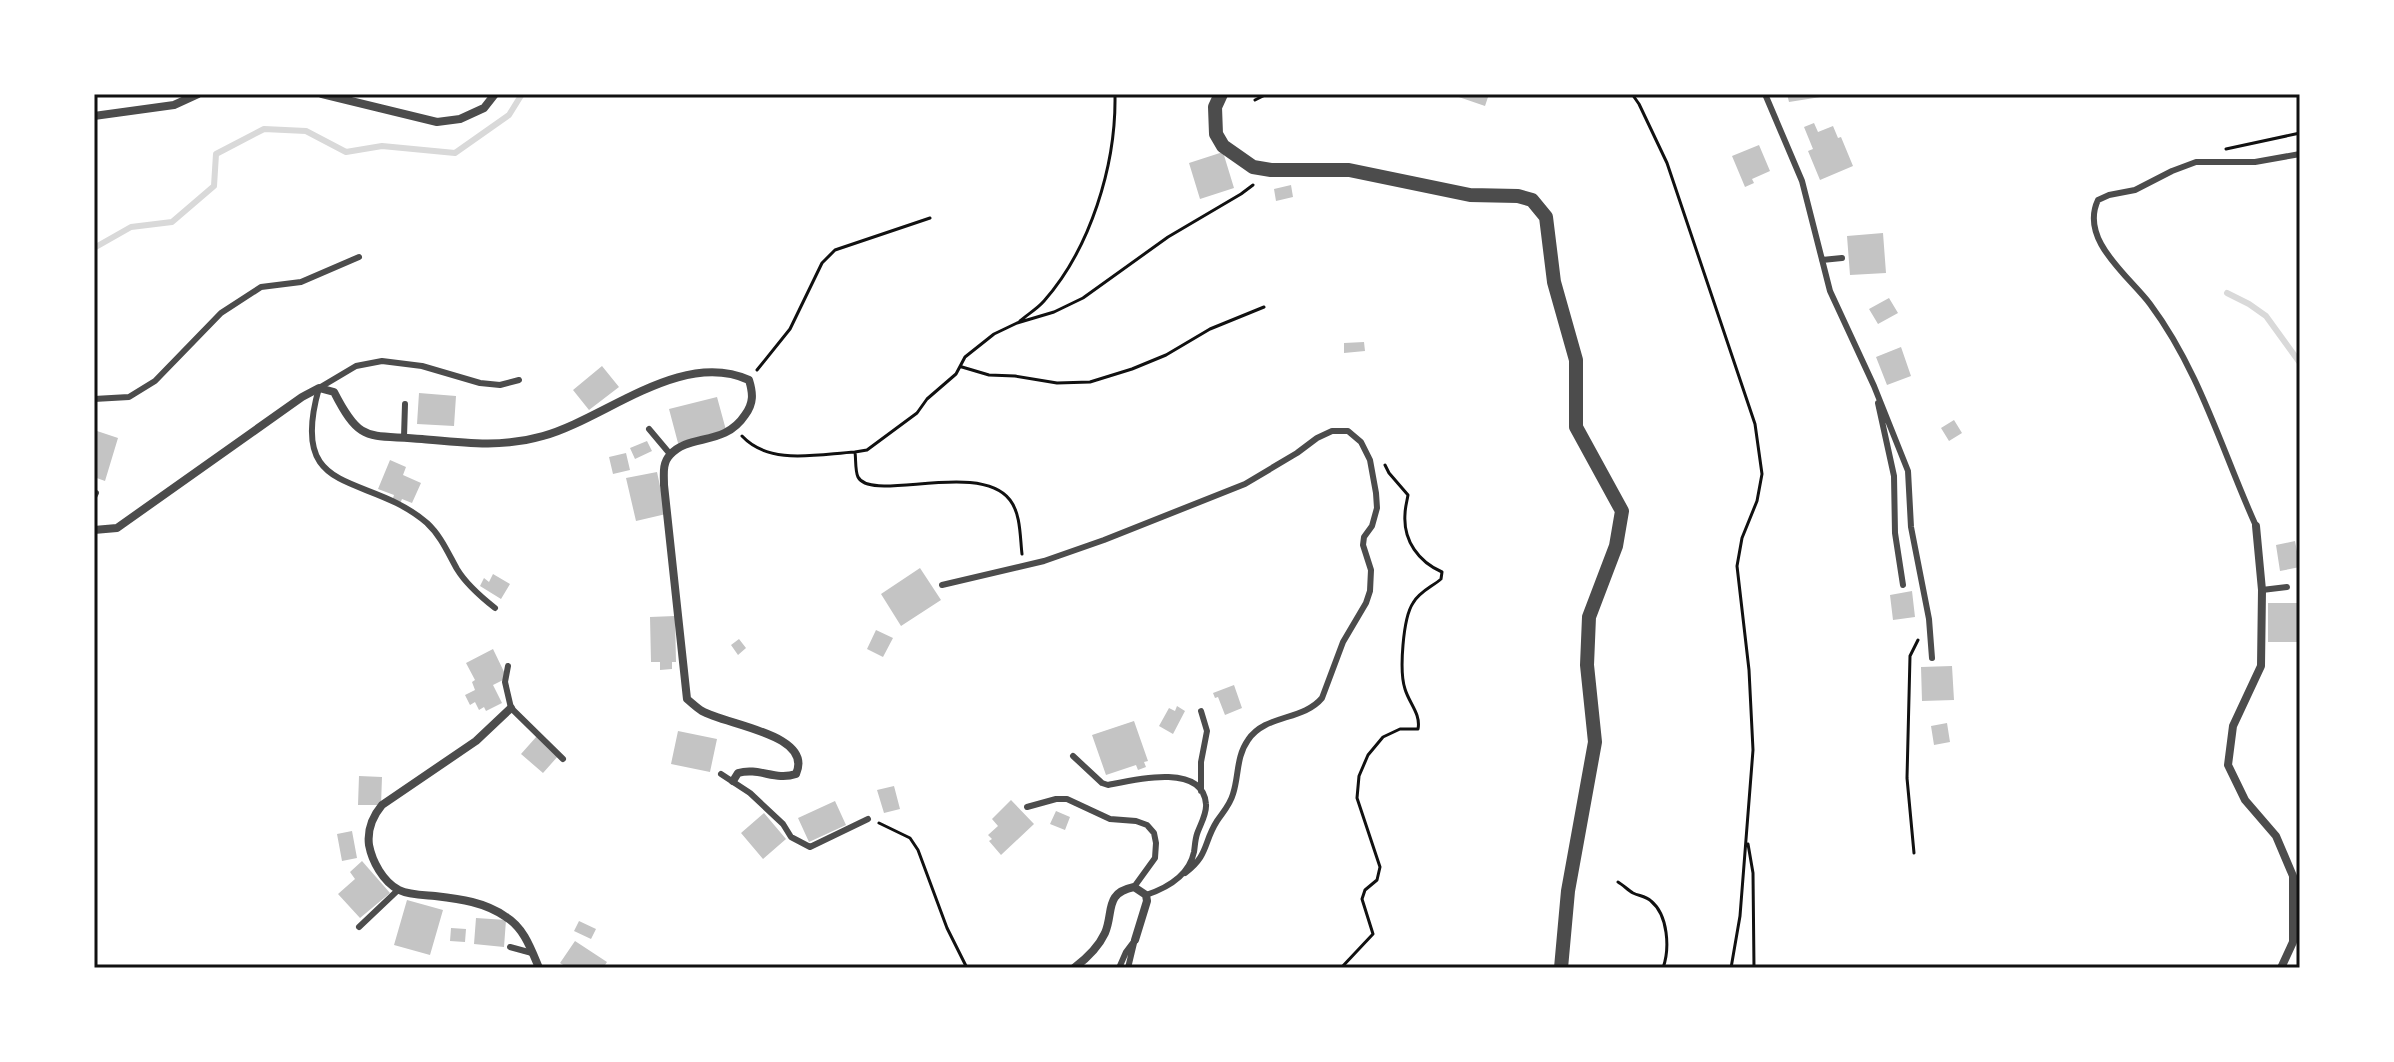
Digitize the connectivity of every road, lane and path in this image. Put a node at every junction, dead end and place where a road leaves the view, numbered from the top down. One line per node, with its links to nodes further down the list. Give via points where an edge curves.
1 (198, 94): 10 (street, via 174,105)
2 (322, 94): 3 (street, via 437,122 484,108)
3 (495, 94)
4 (1221, 94): 14 (street, via 1215,107 1216,134 1223,146 1253,167)
5 (1267, 94): 9 (path)
6 (1632, 94): 54 (path, via 1667,163 1755,424 1762,474 1737,566 1752,706)
7 (1765, 94): 18 (lane, via 1802,181)
8 (1115, 96): 20 (path, via 1116,125 1104,187 1079,246 1049,295)
9 (1255, 100)
10 (94, 116)
11 (2300, 133): 13 (path, via 2234,146)
12 (2300, 154): 13 (lane, via 2255,162)
13 (2196, 162): 34 (lane, via 2135,190 2098,200 2093,219 2100,242 2183,356)
14 (1271, 170): 20 (path, via 1083,298); 71 (street, via 1349,170 1470,195 1518,196 1532,200 1546,217 1554,282 1576,360 1576,427 1622,511 1616,546 1589,617 1587,665 1595,742 1568,891)
15 (930, 218): 23 (path, via 835,250 822,263 790,329)
16 (359, 257): 26 (lane, via 301,282 261,287 221,313 155,381 129,397)
17 (1842, 258): 18 (lane)
18 (1822, 260): 24 (lane, via 1830,291)
19 (1264, 307): 21 (path, via 1166,355 1090,382 1057,383)
20 (1017, 323): 21 (path, via 973,350)
21 (962, 367): 31 (path, via 917,413 867,450)
22 (519, 380): 25 (lane, via 480,383 382,361 356,366)
23 (749, 380): 28 (street, via 751,406); 30 (street, via 717,371 691,375 642,389 541,437 483,445)
24 (1874, 386): 38 (lane, via 1894,476); 42 (lane, via 1908,471 1911,527)
25 (319, 388): 30 (street, via 334,392 362,433); 35 (street, via 117,528); 41 (lane, via 311,438 316,459 326,471 427,523 458,571)
26 (94, 399)
27 (405, 404): 30 (lane)
28 (735, 427): 31 (path, via 766,453); 32 (street)
29 (649, 429): 32 (lane)
30 (404, 437)
31 (855, 452): 36 (path, via 858,477 875,487 982,482 995,487 1011,501 1017,517)
32 (670, 454): 50 (street, via 664,485 687,699 701,711 789,744 798,754 796,774 785,778 745,771)
33 (1384, 464): 70 (path, via 1408,495 1404,516 1416,553 1442,572 1441,579 1411,604 1404,640 1401,671 1420,719 1418,729 1400,729 1383,737 1359,776 1357,798 1380,867 1362,899 1373,934)
34 (2256, 526): 40 (street)
35 (94, 530)
36 (1024, 566): 37 (lane); 56 (lane, via 1245,484 1332,431 1348,431 1361,442 1370,460 1377,508 1363,545 1371,570 1366,603 1343,642 1322,698 1300,713 1270,722 1246,743 1233,796 1215,823 1204,854)
37 (942, 585)
38 (1903, 585)
39 (2287, 587): 40 (lane)
40 (2262, 590): 75 (street, via 2261,666 2233,726 2228,765 2245,800 2276,836 2293,876 2293,942)
41 (495, 608)
42 (1929, 619): 43 (lane); 55 (path, via 1910,656 1907,778)
43 (1932, 658)
44 (508, 666): 45 (lane, via 505,682)
45 (511, 708): 48 (lane); 59 (street, via 476,741 373,816 368,835 371,856)
46 (1201, 711): 51 (lane, via 1207,731)
47 (1073, 756): 51 (lane, via 1108,785 1164,775)
48 (563, 759)
49 (721, 774): 50 (lane)
50 (733, 781): 53 (lane, via 773,813 791,837 810,847)
51 (1201, 791): 56 (lane, via 1206,804)
52 (1027, 807): 58 (lane, via 1067,799 1110,819 1147,825 1154,833 1155,858)
53 (868, 819): 66 (path, via 910,838 918,850)
54 (1747, 840): 73 (path); 74 (path, via 1753,873)
55 (1914, 853)
56 (1185, 873): 60 (lane)
57 (1618, 882): 72 (path, via 1658,908 1666,938)
58 (1134, 887): 60 (street); 67 (street, via 1117,893 1098,945)
59 (398, 890): 61 (lane); 64 (street, via 489,907 521,929)
60 (1146, 895): 62 (street)
61 (359, 927)
62 (1135, 940): 68 (lane); 69 (lane)
63 (510, 947): 64 (lane)
64 (532, 953): 65 (street)
65 (539, 968)
66 (967, 968)
67 (1074, 968)
68 (1119, 968)
69 (1128, 968)
70 (1341, 968)
71 (1561, 968)
72 (1663, 968)
73 (1731, 968)
74 (1754, 968)
75 (2281, 968)

